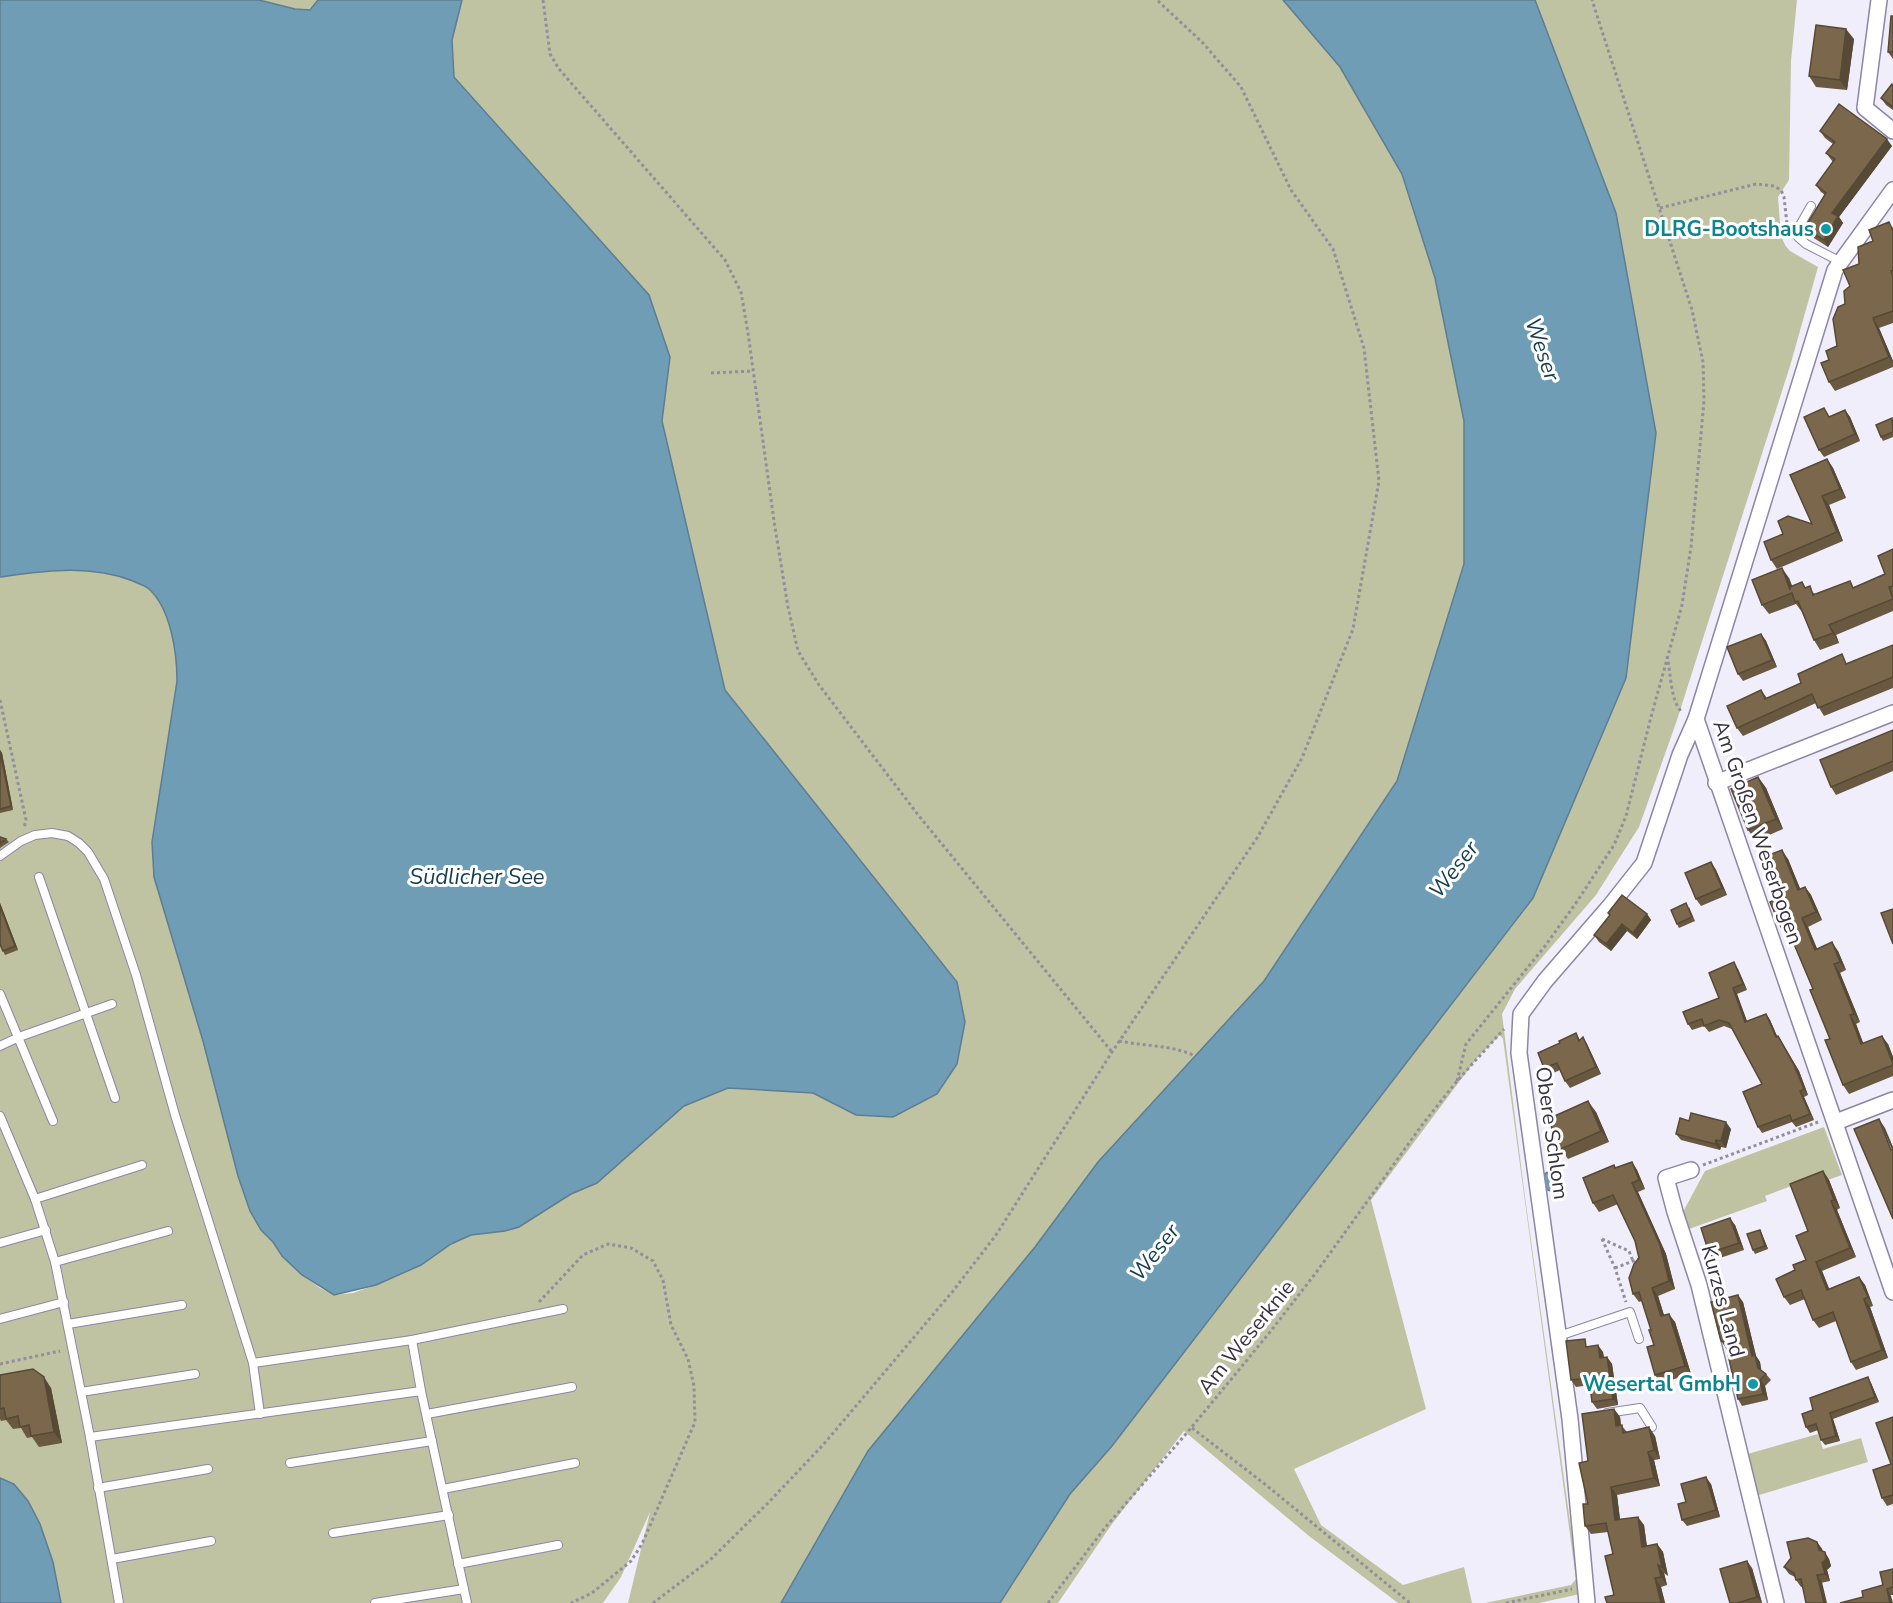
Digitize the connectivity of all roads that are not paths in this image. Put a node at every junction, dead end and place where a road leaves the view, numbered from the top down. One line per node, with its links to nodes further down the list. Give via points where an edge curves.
1 (1879, 0): 2 (street, via 1865,108)
2 (1893, 131)
3 (1893, 190): 5 (street, Am Großen Weserbogen)
4 (1811, 206): 5 (lane, via 1799,226 1798,237)
5 (1840, 262): 7 (street, Am Großen Weserbogen)
6 (1893, 713): 8 (street)
7 (1697, 716): 8 (street, Am Großen Weserbogen); 34 (street, Obere Schlom, via 1644,863 1521,1014 1519,1053)
8 (1716, 783): 19 (street, Am Großen Weserbogen)
9 (0, 856): 37 (lane, via 35,835 68,836 88,852 104,879)
10 (39, 877): 13 (lane)
11 (0, 994): 14 (lane)
12 (112, 1004): 13 (lane)
13 (86, 1014): 14 (lane); 16 (lane)
14 (19, 1037): 15 (lane); 20 (lane)
15 (0, 1046)
16 (115, 1098)
17 (1893, 1100): 19 (street)
18 (0, 1116): 23 (lane)
19 (1835, 1119): 28 (street, Am Großen Weserbogen)
20 (53, 1121)
21 (142, 1165): 23 (lane)
22 (1691, 1170): 64 (street, Kurzes Land, via 1666,1178 1699,1285)
23 (35, 1199): 24 (lane)
24 (46, 1230): 26 (lane); 27 (lane)
25 (168, 1231): 27 (lane)
26 (0, 1244)
27 (55, 1262): 29 (lane)
28 (1893, 1292)
29 (64, 1302): 32 (lane); 33 (lane)
30 (182, 1305): 33 (lane)
31 (563, 1309): 36 (lane)
32 (0, 1319)
33 (68, 1324): 41 (lane)
34 (1559, 1336): 35 (lane, via 1630,1312); 63 (street, Obere Schlom, via 1576,1418)
35 (1639, 1339)
36 (412, 1340): 37 (lane); 40 (lane)
37 (253, 1363): 42 (lane)
38 (195, 1374): 41 (lane)
39 (572, 1387): 43 (lane)
40 (421, 1391): 42 (lane); 43 (lane)
41 (81, 1392): 46 (lane)
42 (260, 1413): 46 (lane)
43 (427, 1414): 47 (lane)
44 (1593, 1415): 45 (lane, via 1640,1408)
45 (1652, 1427)
46 (90, 1437): 51 (lane)
47 (432, 1440): 48 (lane); 52 (lane)
48 (290, 1463)
49 (575, 1463): 52 (lane)
50 (207, 1468): 51 (lane)
51 (98, 1488): 57 (lane)
52 (443, 1489): 53 (lane)
53 (449, 1515): 54 (lane); 58 (lane)
54 (333, 1533)
55 (211, 1541): 57 (lane)
56 (558, 1545): 58 (lane)
57 (112, 1559): 60 (lane)
58 (459, 1564): 59 (lane)
59 (464, 1589): 61 (lane); 62 (lane)
60 (119, 1603)
61 (375, 1603)
62 (468, 1603)
63 (1587, 1603)
64 (1776, 1603)

